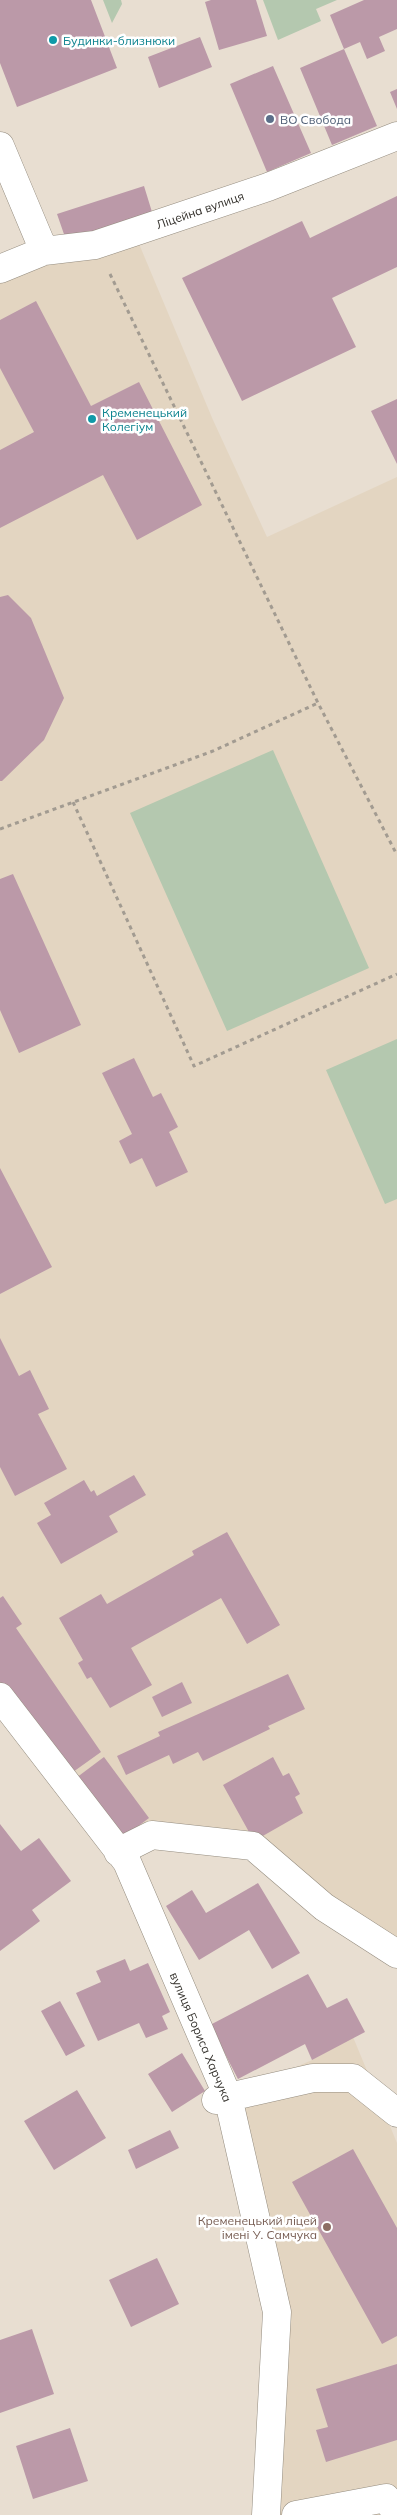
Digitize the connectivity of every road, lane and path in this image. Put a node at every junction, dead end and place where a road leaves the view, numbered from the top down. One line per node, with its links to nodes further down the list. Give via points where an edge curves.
1 (397, 136): 3 (street, Ліцейна вулиця, via 268,187)
2 (0, 146): 4 (street)
3 (95, 245): 4 (street, Ліцейна вулиця); 6 (path)
4 (44, 251): 5 (street, Ліцейна вулиця)
5 (0, 270)
6 (318, 702): 7 (path, via 213,750); 9 (path)
7 (73, 802): 8 (path); 10 (path, via 194,1066)
8 (0, 830)
9 (397, 855)
10 (397, 974)
11 (0, 1697): 12 (street, вулиця Бориса Харчука)
12 (118, 1852): 13 (street, via 152,1835 254,1846 324,1907); 14 (street, вулиця Бориса Харчука, via 127,1862)
13 (397, 1954)
14 (222, 2098): 15 (street, via 313,2078 354,2078); 17 (street, вулиця Бориса Харчука, via 277,2312)
15 (397, 2113)
16 (397, 2514): 18 (street, via 386,2498)
17 (266, 2515)
18 (296, 2515)

